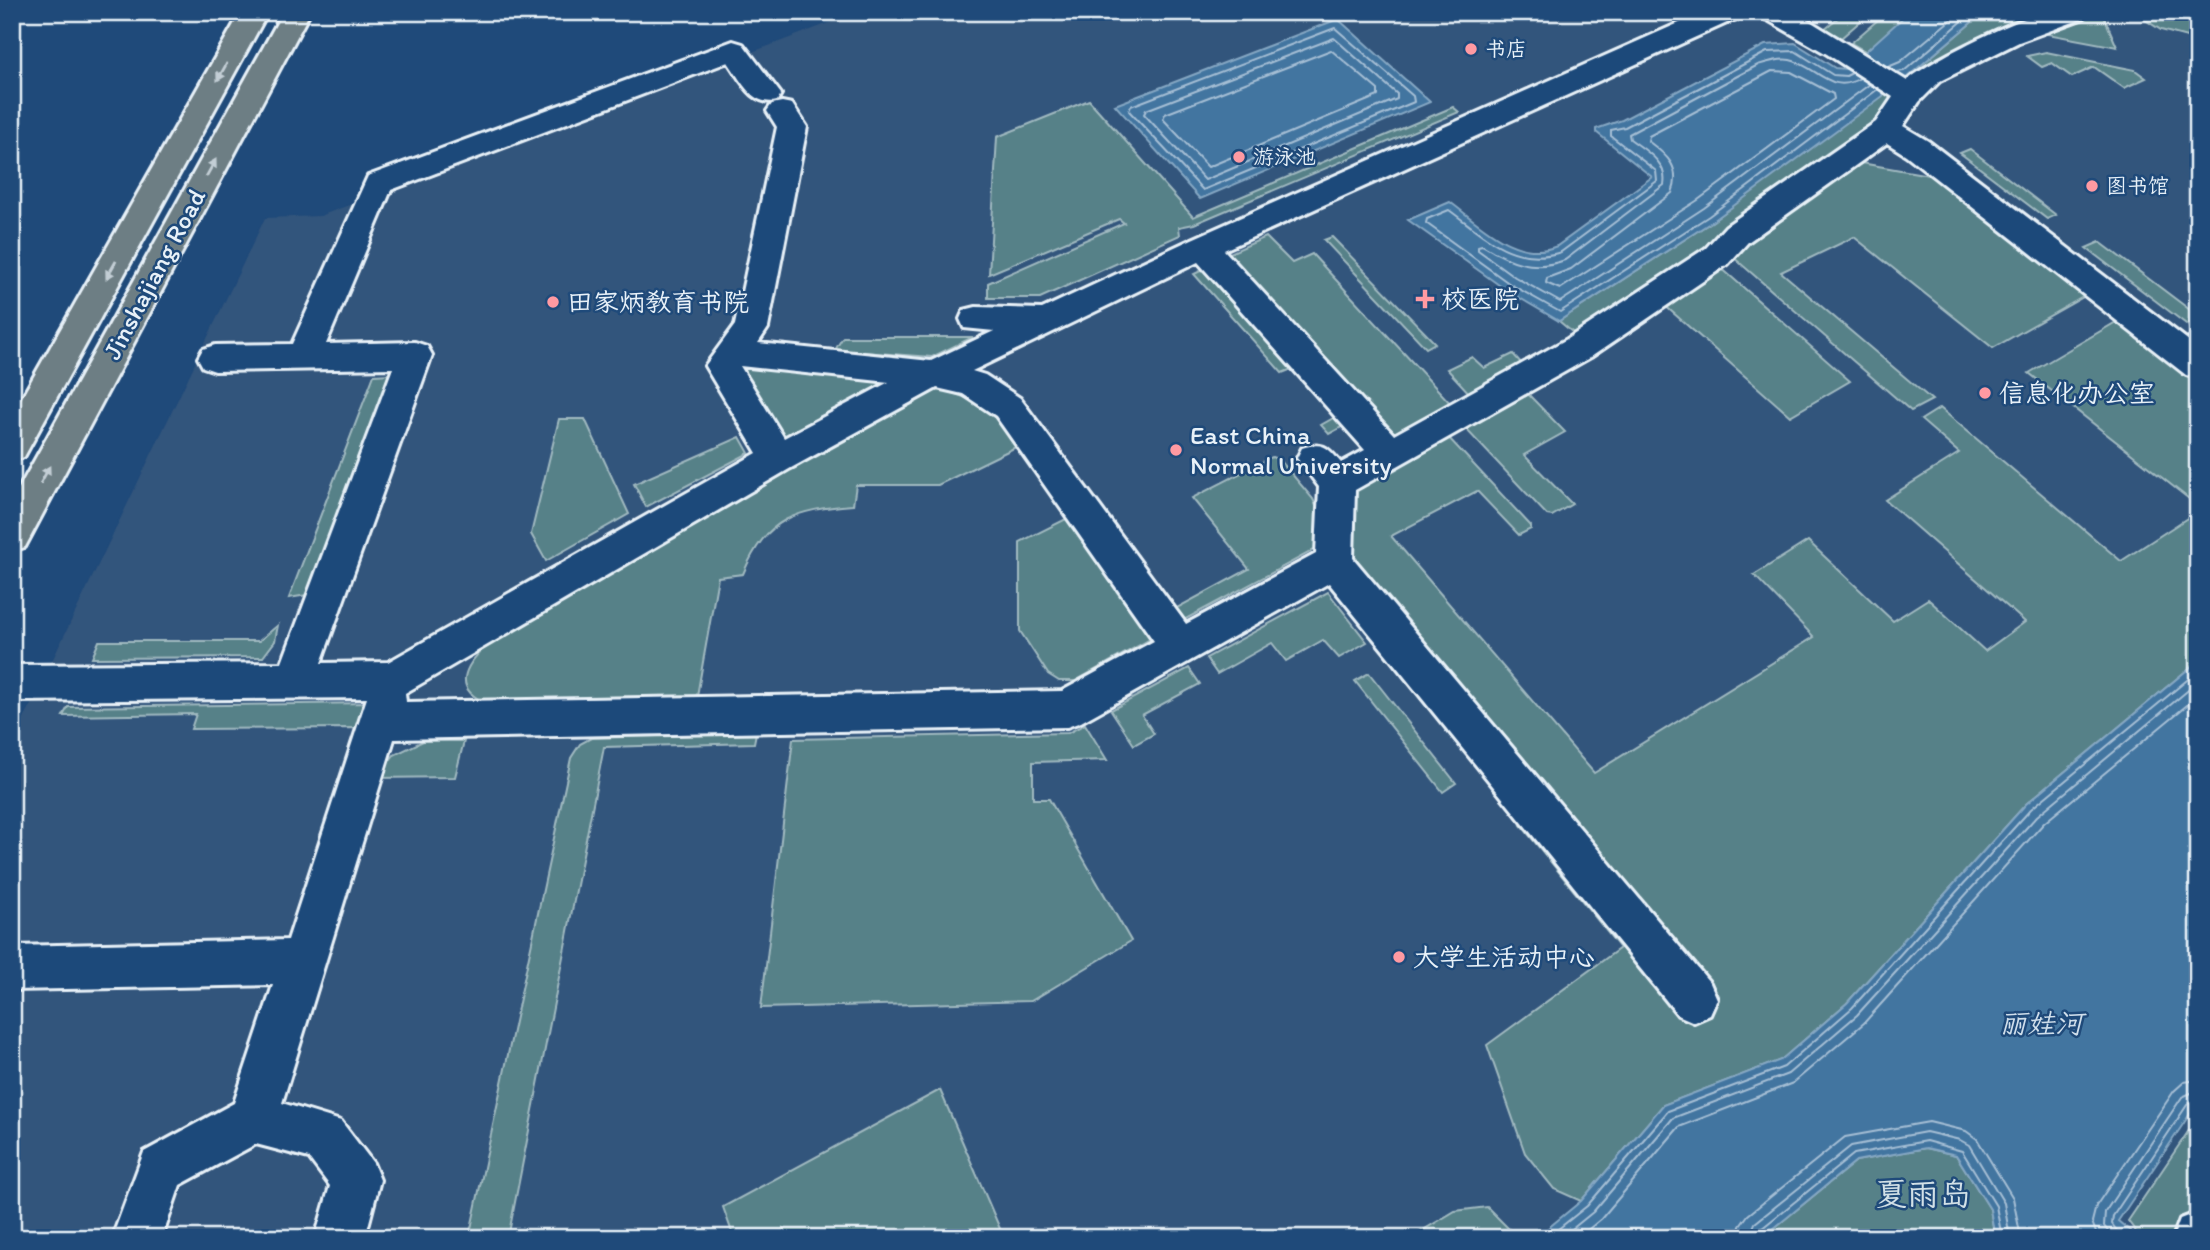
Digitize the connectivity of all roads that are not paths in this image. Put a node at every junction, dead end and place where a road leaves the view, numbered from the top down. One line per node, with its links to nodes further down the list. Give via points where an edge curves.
1 (255, 12): 16 (main road, Jinshajiang Road, one-way to 16)
2 (297, 12): 19 (main road, Jinshajiang Road, one-way to 2)
3 (1728, 12): 8 (lane)
4 (1774, 12): 6 (lane)
5 (2074, 12): 6 (lane, via 2009,36)
6 (1902, 91): 7 (lane)
7 (1886, 129): 14 (lane, via 1917,148); 17 (lane, via 1737,234 1717,256 1590,341)
8 (1203, 247): 10 (lane); 17 (lane)
9 (976, 319): 10 (lane)
10 (1047, 320): 15 (lane)
11 (733, 353): 12 (lane, via 751,328 792,127 733,50 379,183); 15 (lane); 18 (lane, via 722,366)
12 (304, 356): 13 (lane); 22 (lane, via 415,355)
13 (215, 358)
14 (2198, 366)
15 (934, 374): 18 (lane); 21 (lane, via 974,384 1008,407)
16 (12, 447)
17 (1390, 454): 20 (lane, via 1326,470)
18 (778, 457): 23 (lane)
19 (12, 536)
20 (1334, 562): 21 (lane); 28 (lane)
21 (1180, 646): 25 (lane, via 1068,709)
22 (296, 679): 23 (lane); 24 (lane)
23 (393, 680): 25 (lane)
24 (12, 683)
25 (380, 721): 26 (lane)
26 (303, 962): 27 (lane); 29 (lane)
27 (12, 968)
28 (1694, 999)
29 (253, 1119): 30 (lane, via 161,1169); 31 (lane, via 324,1138 356,1180)
30 (137, 1238)
31 (340, 1238)

